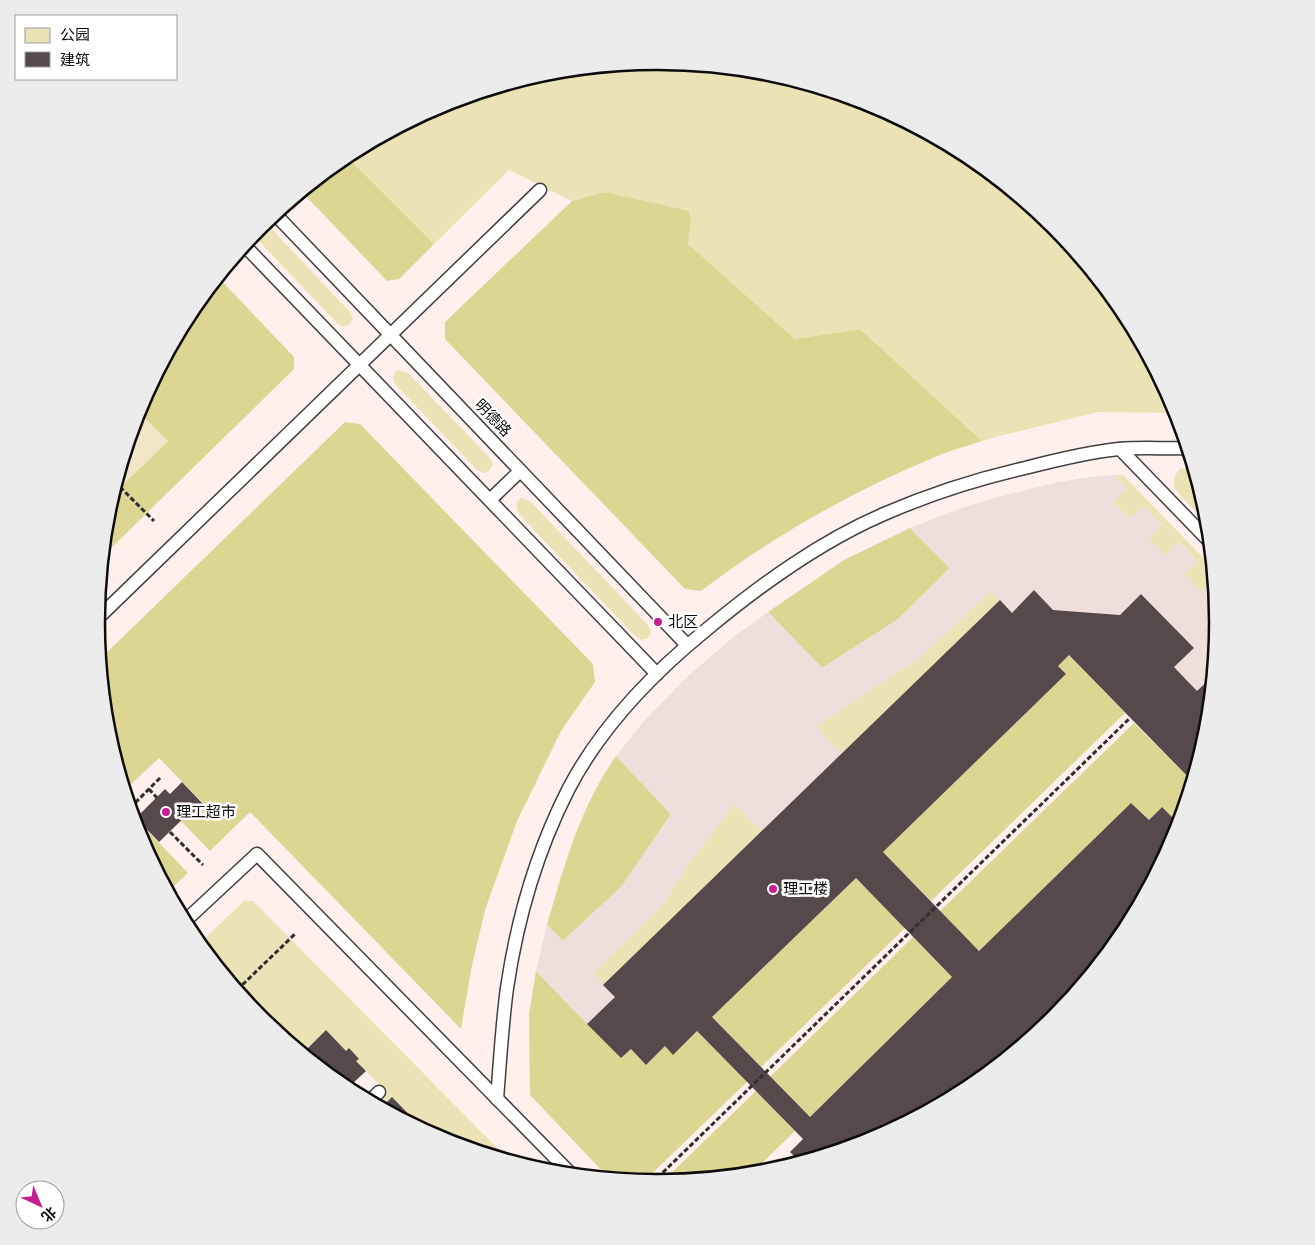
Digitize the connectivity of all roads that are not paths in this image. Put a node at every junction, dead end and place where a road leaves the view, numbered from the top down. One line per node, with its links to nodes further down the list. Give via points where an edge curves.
1 (540, 190): 4 (lane)
2 (280, 219): 4 (lane, 明德路)
3 (249, 250): 5 (lane)
4 (390, 335): 5 (lane); 8 (lane, 明德路)
5 (360, 365): 9 (lane); 11 (lane)
6 (1182, 448): 7 (lane)
7 (1120, 449): 10 (lane); 12 (lane, via 1062,458 1005,473 942,491 882,515 824,545 770,580)
8 (520, 471): 9 (lane); 12 (lane, 明德路)
9 (490, 500): 13 (lane)
10 (1202, 534)
11 (105, 610)
12 (687, 645): 13 (lane)
13 (657, 674): 17 (lane, via 597,743 568,790 546,841 527,893 515,946 506,996)
14 (190, 916): 17 (lane, via 257,854)
15 (379, 1092): 16 (lane)
16 (374, 1097)
17 (497, 1099): 18 (lane)
18 (563, 1166)

